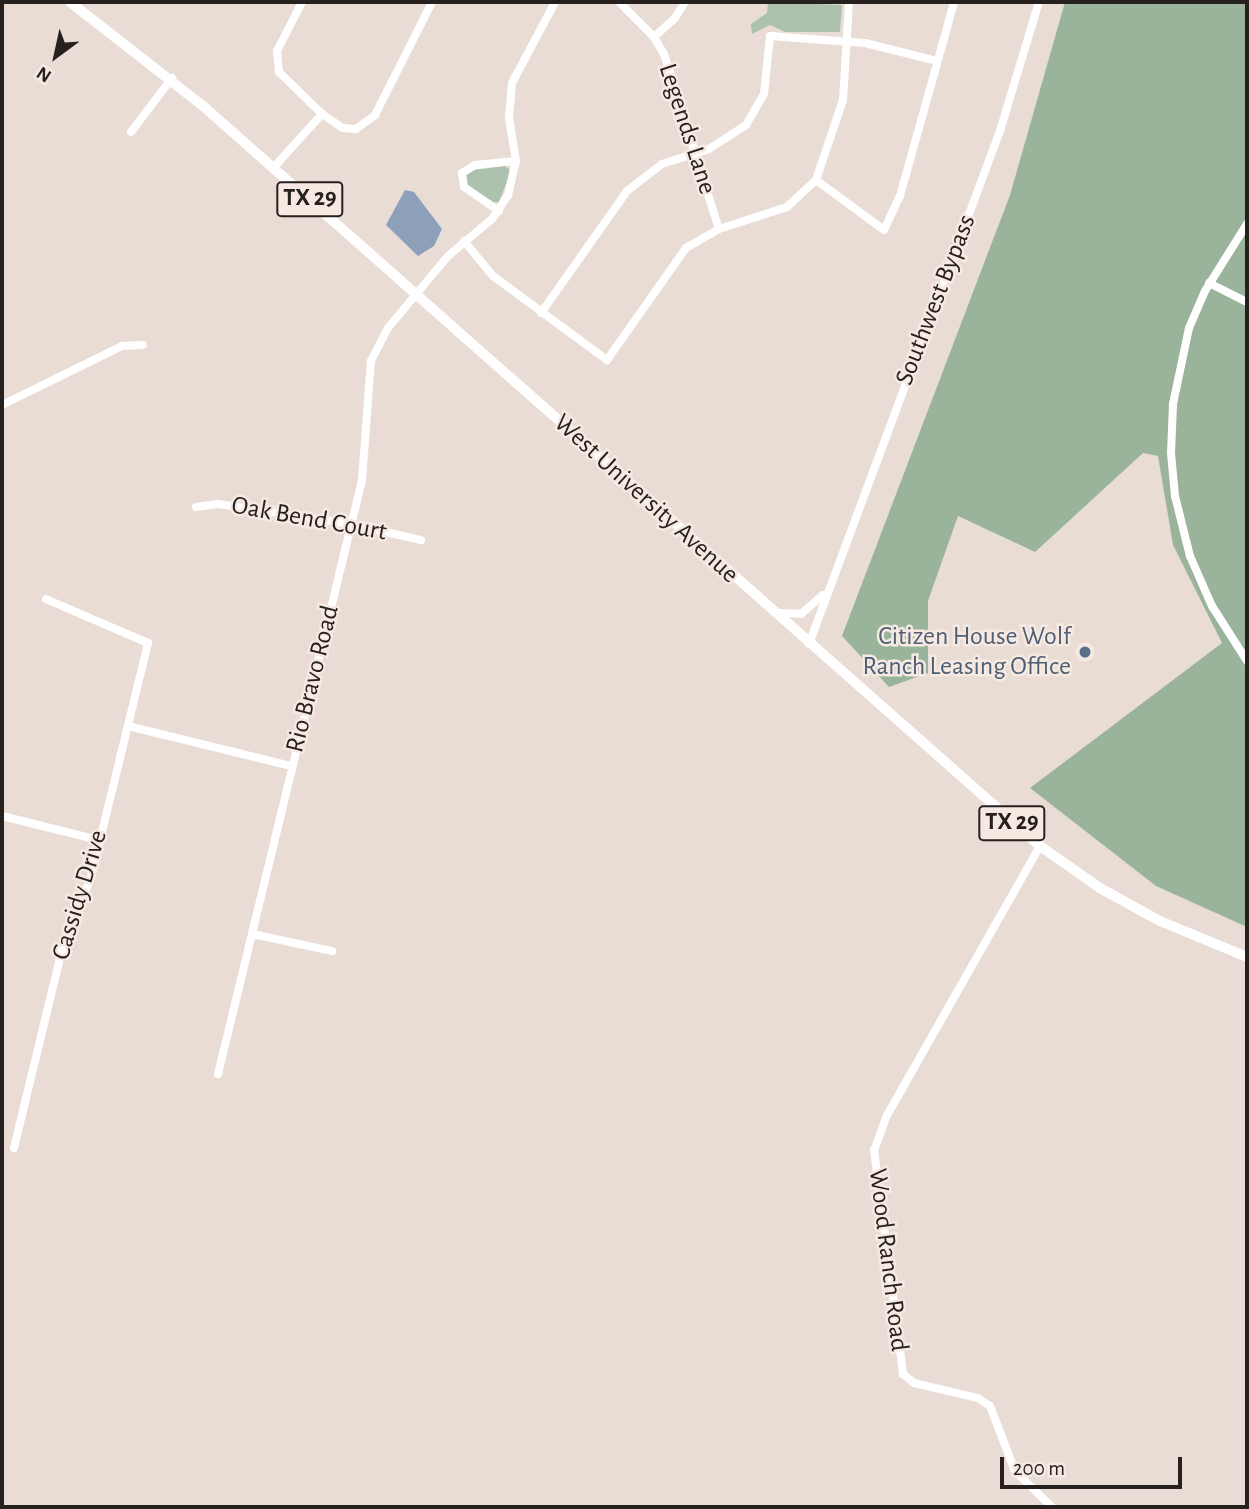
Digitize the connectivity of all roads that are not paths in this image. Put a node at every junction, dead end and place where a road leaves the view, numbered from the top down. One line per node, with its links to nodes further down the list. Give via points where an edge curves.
1 (70, 2): 13 (main road, West University Avenue / TX 29)
2 (302, 2): 14 (street, via 278,47 276,62 283,78)
3 (432, 2): 14 (street, via 368,125 349,129)
4 (555, 2): 17 (street, via 512,83 509,118)
5 (619, 2): 10 (street, Legends Lane)
6 (685, 2): 10 (street)
7 (849, 2): 11 (street)
8 (954, 2): 12 (street)
9 (1039, 2): 33 (street, Southwest Bypass, via 1000,131)
10 (654, 37): 16 (street, Legends Lane, via 670,69)
11 (846, 42): 12 (street); 16 (street, via 770,36 767,80 753,116 725,142); 19 (street, via 843,100)
12 (937, 61): 19 (street, via 900,196 884,230)
13 (172, 78): 15 (street); 18 (main road, West University Avenue / TX 29)
14 (322, 114): 18 (street)
15 (131, 132)
16 (695, 153): 22 (street, Legends Lane); 27 (street, via 662,164 627,191)
17 (516, 161): 20 (street, via 510,190); 20 (street, via 475,165 462,173 464,187)
18 (274, 167): 25 (main road, West University Avenue / TX 29)
19 (816, 180): 22 (street, via 787,207)
20 (499, 211): 23 (street, Rio Bravo Road)
21 (1247, 225): 24 (street)
22 (719, 229): 27 (street, via 680,254 607,360)
23 (464, 241): 25 (street, Rio Bravo Road); 27 (street, via 493,276)
24 (1209, 283): 26 (street); 37 (street, via 1189,328 1173,404 1175,496 1202,584)
25 (416, 294): 31 (street, Rio Bravo Road, via 388,328 371,361 365,464); 35 (main road, West University Avenue / TX 29)
26 (1247, 302)
27 (541, 313)
28 (144, 345): 29 (street, via 122,346)
29 (2, 405)
30 (196, 507): 31 (street, Oak Bend Court, via 218,504)
31 (351, 524): 32 (street, Oak Bend Court); 39 (street, Rio Bravo Road)
32 (421, 540)
33 (823, 595): 35 (street, via 794,617); 36 (street, Southwest Bypass)
34 (47, 599): 38 (street, Cassidy Drive, via 148,643)
35 (772, 612): 36 (main road, West University Avenue / TX 29)
36 (808, 643): 42 (main road, West University Avenue / TX 29)
37 (1247, 661)
38 (128, 726): 39 (street); 41 (street, Cassidy Drive)
39 (291, 766): 43 (street, Rio Bravo Road)
40 (2, 816): 41 (street)
41 (99, 839): 47 (street, Cassidy Drive, via 88,887 62,950)
42 (1040, 846): 45 (main road, West University Avenue / TX 29, via 1100,888); 48 (street, Wood Ranch Road, via 887,1115 874,1150 902,1374 914,1383 978,1398 990,1406 1015,1471)
43 (252, 934): 44 (street); 46 (street, Rio Bravo Road)
44 (332, 951)
45 (1247, 957)
46 (218, 1074)
47 (14, 1148)
48 (1052, 1507)

